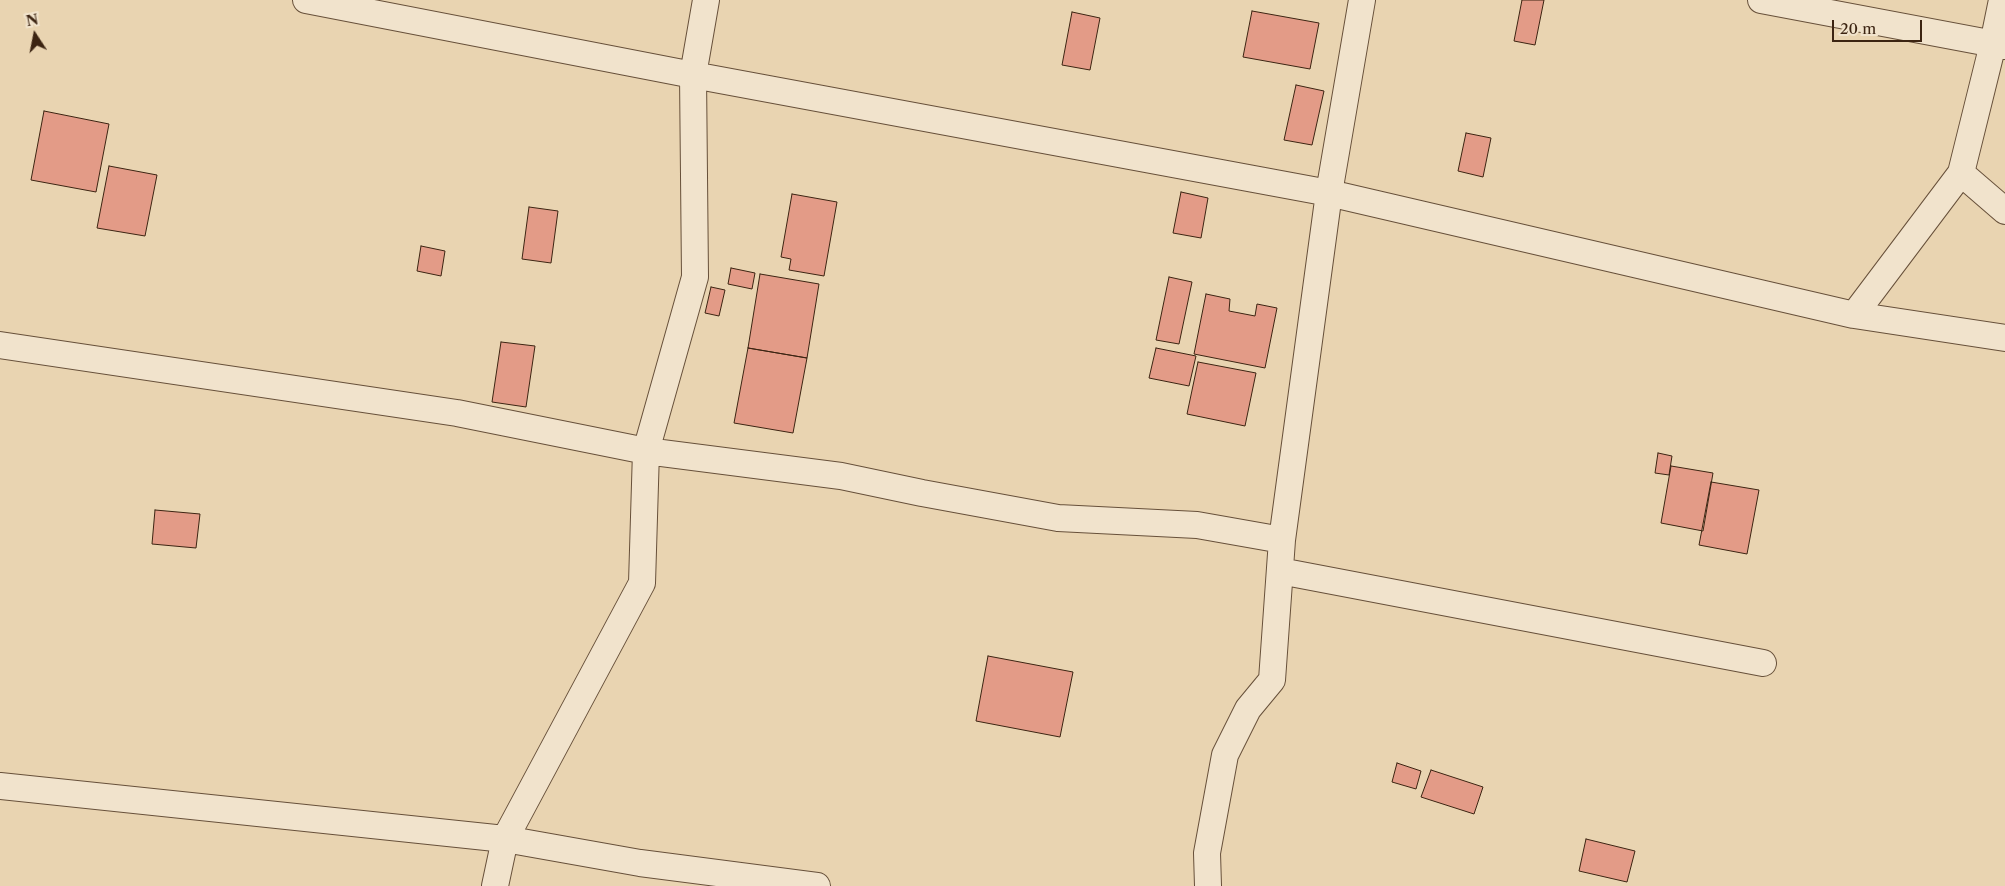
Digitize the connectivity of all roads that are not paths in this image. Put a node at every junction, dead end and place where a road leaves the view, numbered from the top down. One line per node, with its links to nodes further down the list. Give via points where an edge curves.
1 (306, 0): 7 (street)
2 (706, 0): 7 (street)
3 (1362, 0): 9 (street)
4 (1761, 0): 6 (street)
5 (2002, 0): 6 (street)
6 (1999, 45): 8 (street)
7 (693, 75): 9 (street); 14 (street, via 695,277)
8 (1961, 173): 10 (street); 11 (street)
9 (1328, 193): 11 (street); 15 (street)
10 (2005, 211)
11 (1854, 315): 12 (street)
12 (2005, 338)
13 (0, 345): 14 (street, via 456,413)
14 (646, 451): 15 (street, via 841,476 1058,518 1197,525); 19 (street, via 642,583)
15 (1282, 540): 16 (street)
16 (1280, 571): 17 (street); 22 (street, via 1272,680 1248,709 1225,755 1207,853)
17 (1763, 663)
18 (0, 786): 19 (street)
19 (505, 840): 20 (street); 21 (street, via 640,863)
20 (495, 886)
21 (817, 886)
22 (1208, 886)

